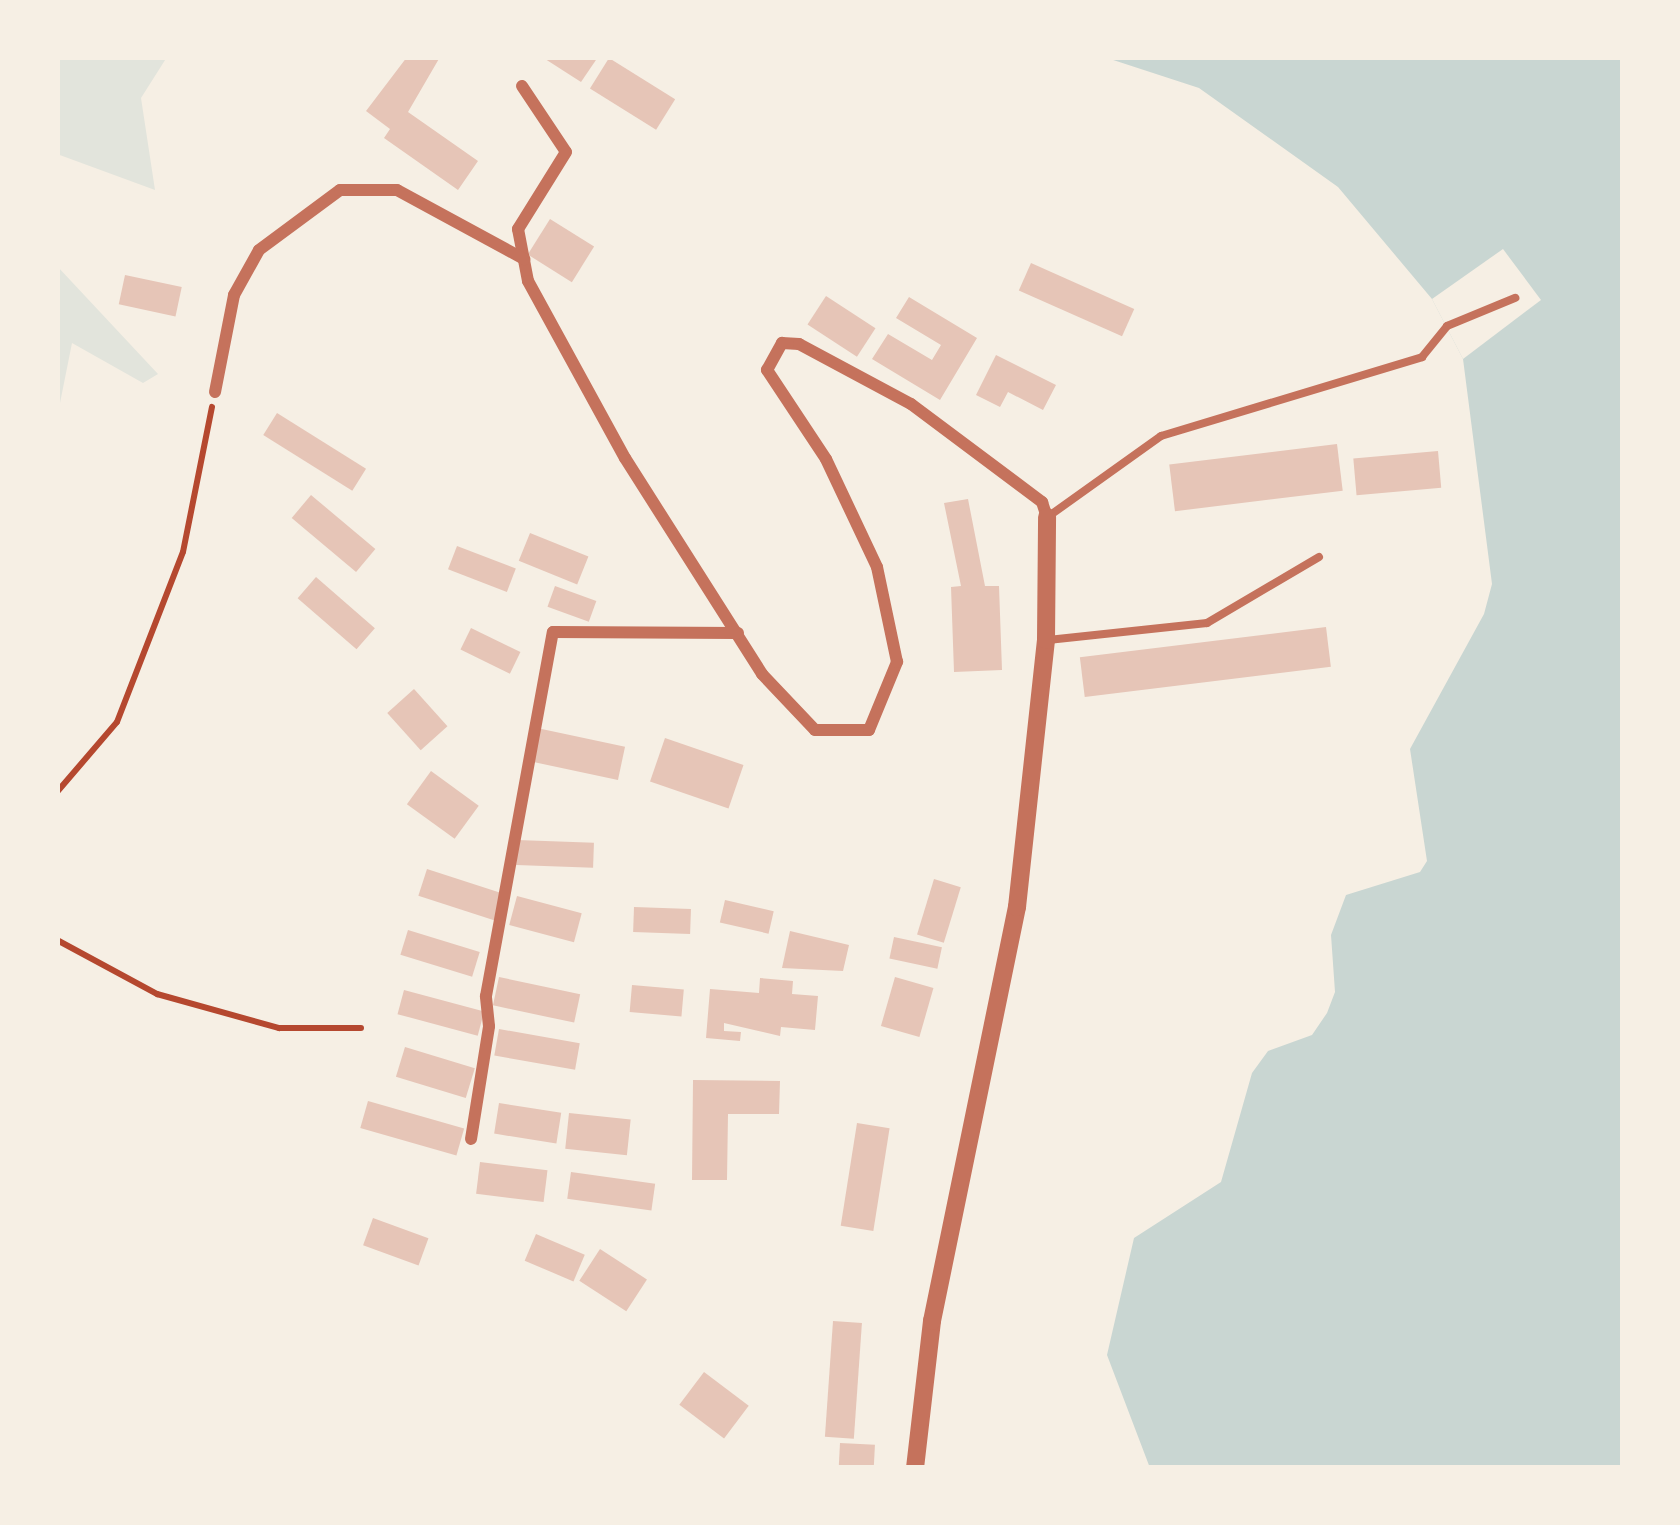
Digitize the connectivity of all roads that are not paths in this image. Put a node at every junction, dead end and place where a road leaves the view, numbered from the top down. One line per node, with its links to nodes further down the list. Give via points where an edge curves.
1 (522, 86): 2 (street, via 566,152 518,229)
2 (524, 259): 4 (street, via 397,190 340,190 259,250 234,295); 7 (street, via 625,458)
3 (1515, 298): 5 (lane, via 1447,326 1422,357 1161,436)
4 (214, 392)
5 (1047, 517): 7 (street, via 1042,502 911,404 799,344 782,343 767,370 826,459 877,567 897,662 869,730 815,730 762,674); 8 (street)
6 (1319, 557): 8 (lane, via 1207,623)
7 (738, 633): 9 (street, via 553,632 486,996 489,1026)
8 (1046, 640): 10 (street, via 1017,908 932,1321)
9 (471, 1139)
10 (915, 1468)

